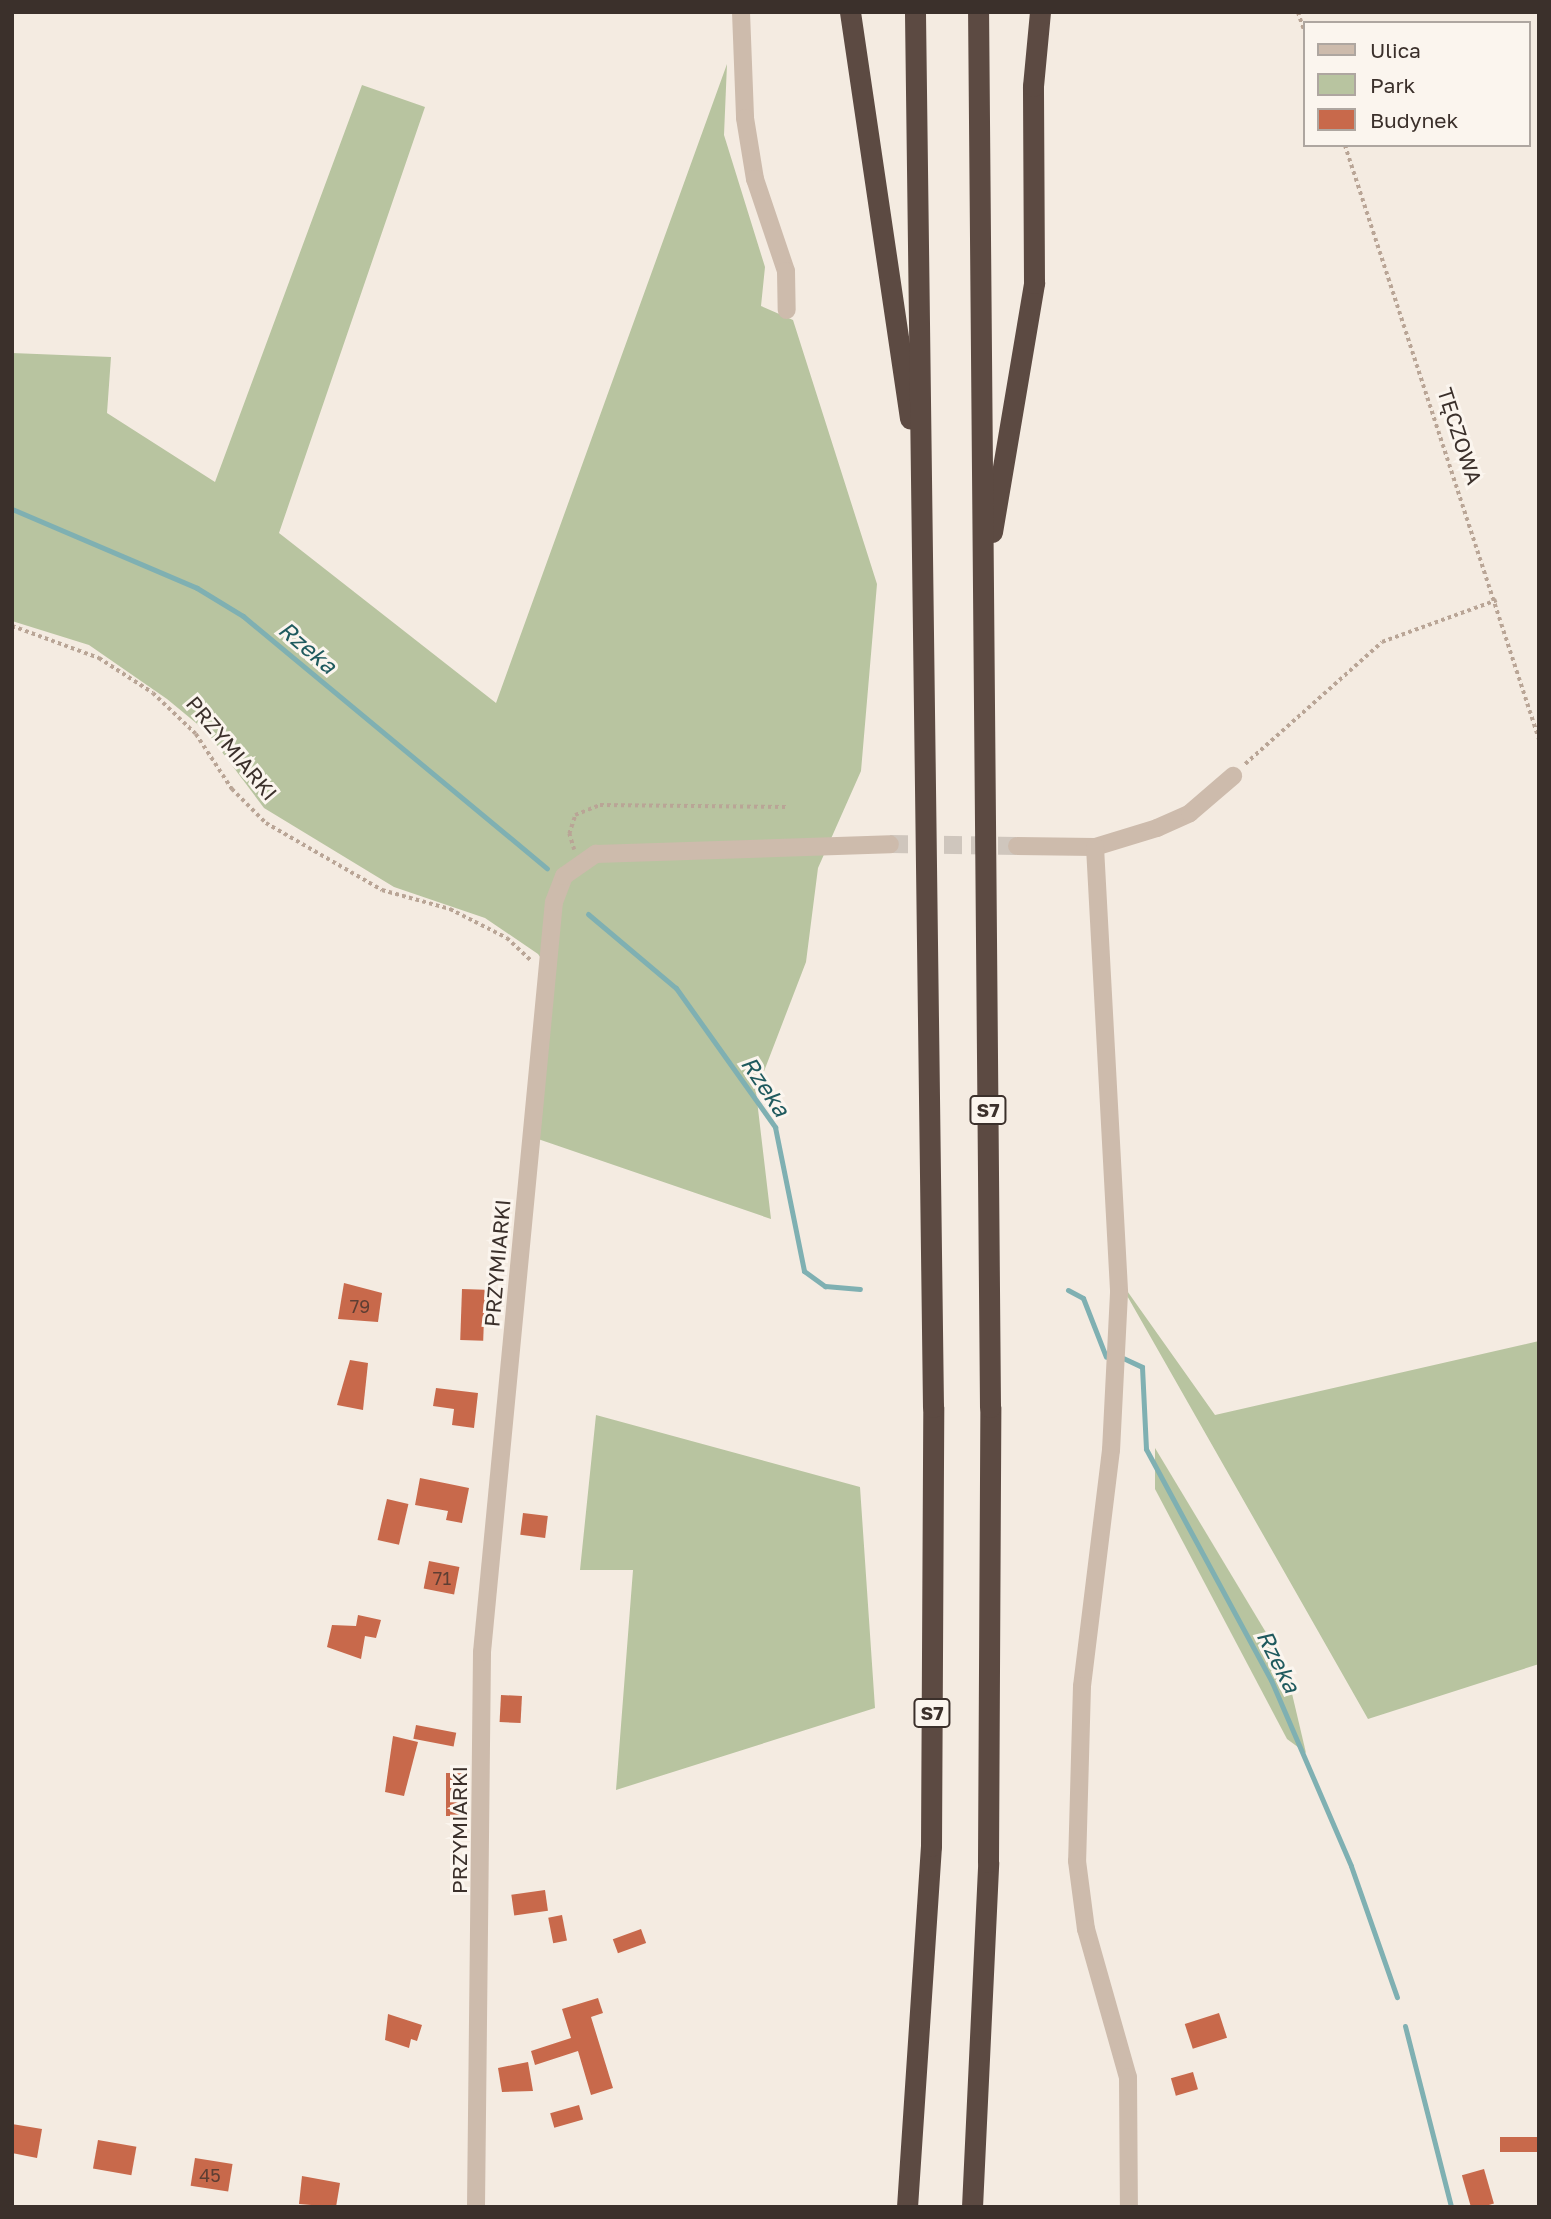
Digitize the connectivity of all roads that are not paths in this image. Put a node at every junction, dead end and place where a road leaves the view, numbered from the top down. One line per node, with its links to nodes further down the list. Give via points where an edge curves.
1 (741, 12): 6 (street, via 745,118 755,179 786,271)
2 (850, 12): 7 (highway)
3 (915, 12): 7 (highway, S7)
4 (978, 12): 8 (highway, S7)
5 (1040, 12): 8 (highway, via 1033,86 1034,283)
6 (787, 310)
7 (923, 511): 14 (highway, S7, via 932,1833)
8 (984, 575): 15 (highway, S7, via 988,1862)
9 (1233, 776): 12 (street, via 1190,813)
10 (890, 844): 13 (street, PRZYMIARKI, via 638,849 578,862 554,902 482,1652)
11 (1017, 846): 12 (street)
12 (1095, 847): 16 (street, via 1119,1293 1111,1450 1082,1686 1077,1861 1086,1928 1128,2077)
13 (476, 2207)
14 (907, 2207)
15 (972, 2207)
16 (1129, 2207)

